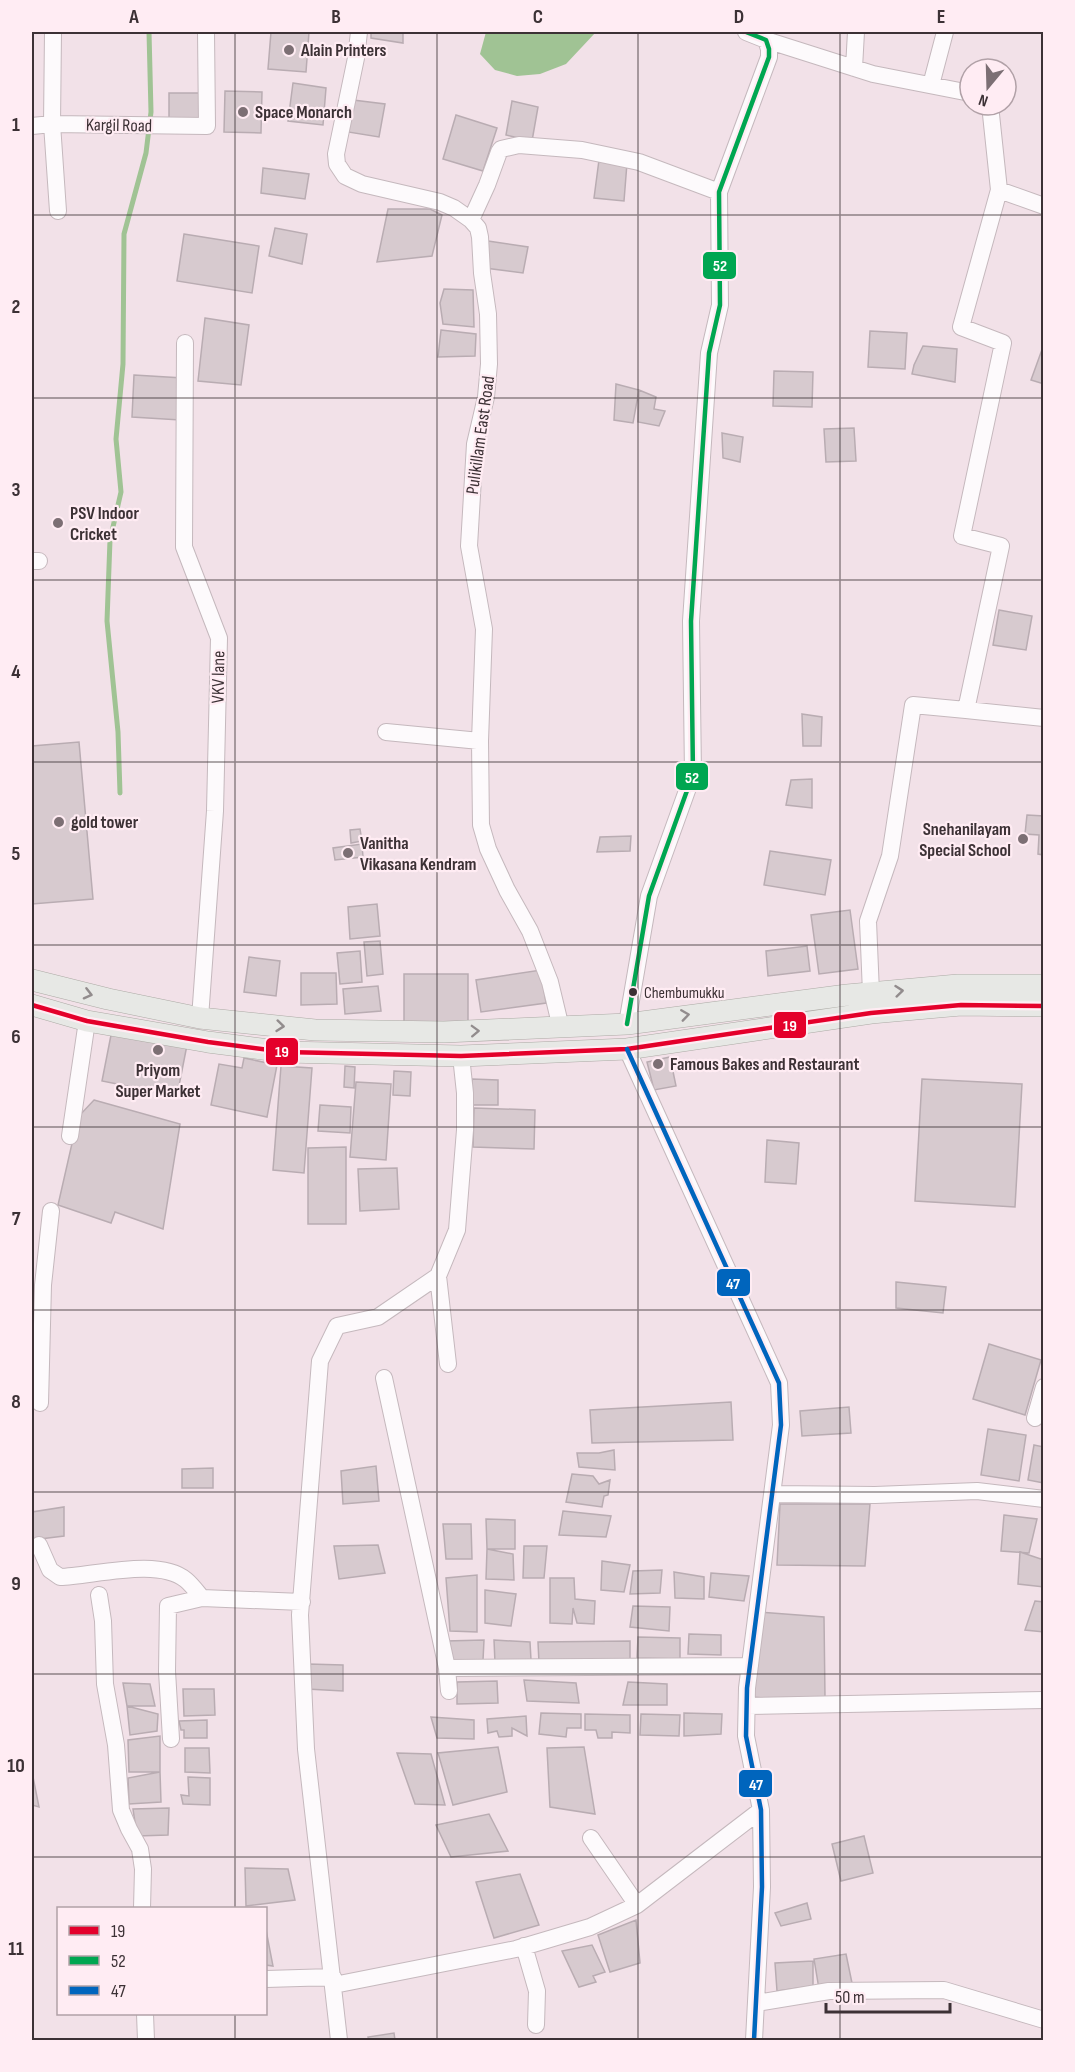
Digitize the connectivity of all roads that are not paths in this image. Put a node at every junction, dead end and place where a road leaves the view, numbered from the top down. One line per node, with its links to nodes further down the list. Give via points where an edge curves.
1 (53, 32): 12 (street)
2 (206, 32): 12 (street, Kargil Road, via 207,126)
3 (359, 32): 18 (street, via 336,153 341,172 363,184 440,202)
4 (746, 32): 7 (street)
5 (856, 32): 8 (street)
6 (945, 32): 9 (street)
7 (766, 40): 8 (street); 15 (street, via 769,57)
8 (854, 68): 9 (street)
9 (931, 85): 10 (street)
10 (958, 91)
11 (991, 117): 14 (street)
12 (52, 124): 13 (street, Kargil Road); 17 (street)
13 (32, 126)
14 (999, 190): 16 (street); 20 (street, via 961,327 1003,343 962,536 1002,546)
15 (719, 192): 18 (street, via 639,162 582,150 519,145 501,148); 31 (street, via 720,305 709,353 692,621 693,774 649,896)
16 (1044, 206)
17 (58, 211)
18 (471, 220): 23 (street, Pulikillam East Road, via 480,237 489,364 475,444 469,521 469,546 484,629)
19 (185, 343): 29 (street, VKV lane, via 184,547 219,638 215,811)
20 (966, 710): 21 (street); 26 (street, via 913,705 890,856 868,921)
21 (1044, 718)
22 (386, 732): 23 (street)
23 (480, 741): 32 (street, Pulikillam East Road, via 484,836 530,931 550,982)
24 (32, 980): 29 (main road, one-way to 29)
25 (1044, 985): 26 (main road, one-way to 25, via 958,985)
26 (871, 993): 31 (main road, one-way to 26)
27 (32, 1005): 30 (main road)
28 (1044, 1006): 34 (main road, via 962,1005 872,1013)
29 (200, 1018): 33 (main road, one-way to 33, via 315,1030)
30 (87, 1021): 35 (main road, via 285,1052); 37 (street)
31 (627, 1024): 32 (main road)
32 (561, 1028): 33 (main road, one-way to 32)
33 (425, 1032): 35 (main road)
34 (627, 1049): 36 (main road); 46 (street, via 779,1383 781,1425)
35 (427, 1055): 36 (main road)
36 (461, 1056): 39 (street, via 465,1130 458,1230)
37 (70, 1136)
38 (51, 1211): 40 (street)
39 (438, 1276): 41 (street); 51 (street, via 378,1317 337,1326 320,1361)
40 (37, 1284): 44 (street)
41 (448, 1364)
42 (384, 1378): 53 (street)
43 (1044, 1387): 45 (street)
44 (40, 1402)
45 (1035, 1418)
46 (772, 1494): 47 (street, via 977,1491); 52 (street)
47 (1044, 1499)
48 (39, 1545): 50 (street, via 50,1570 60,1577 141,1569 172,1572 186,1580)
49 (99, 1595): 61 (street, via 105,1684 116,1745 121,1810 140,1849)
50 (202, 1598): 51 (street); 57 (street, via 168,1606)
51 (302, 1602): 64 (street, via 306,1749)
52 (750, 1666): 53 (street); 56 (street)
53 (447, 1668): 54 (street)
54 (449, 1691)
55 (1044, 1700): 56 (street)
56 (747, 1706): 58 (street, via 746,1736)
57 (171, 1739)
58 (761, 1809): 60 (street); 65 (street)
59 (591, 1838): 60 (street)
60 (637, 1905): 62 (street, via 590,1927)
61 (142, 1907)
62 (524, 1946): 64 (street); 68 (street, via 537,1990)
63 (267, 1979): 64 (street)
64 (333, 1981): 70 (street)
65 (757, 2003): 67 (street, via 829,1990 944,1990); 71 (street)
66 (145, 2015): 69 (street)
67 (1044, 2020)
68 (536, 2025)
69 (146, 2040)
70 (339, 2040)
71 (754, 2040)

